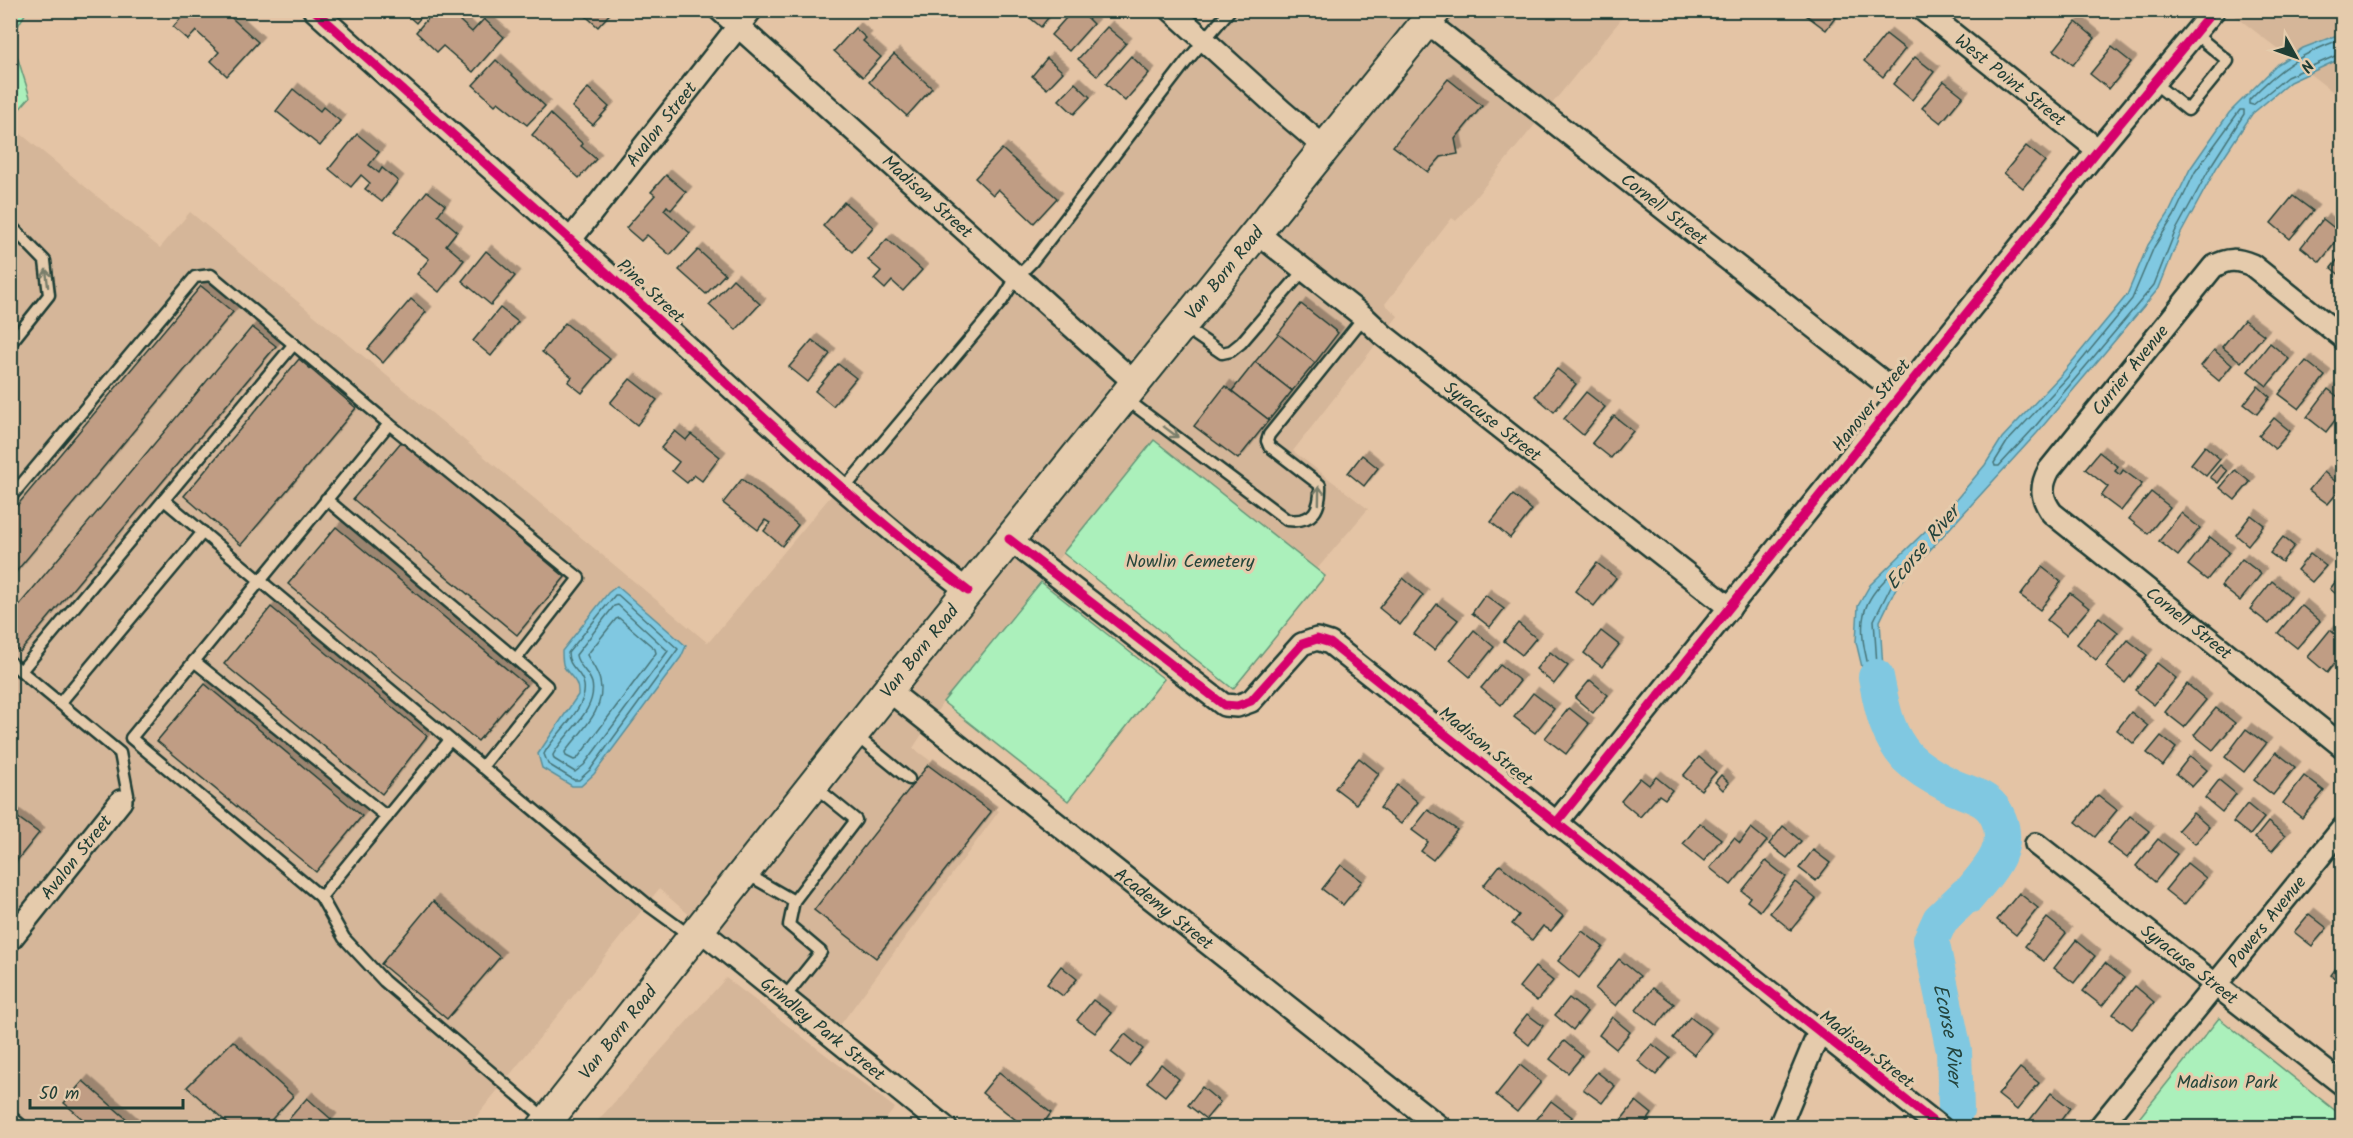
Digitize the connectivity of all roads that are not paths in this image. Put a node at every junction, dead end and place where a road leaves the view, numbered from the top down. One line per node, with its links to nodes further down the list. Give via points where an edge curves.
1 (314, 10): 16 (street, Pine Street)
2 (720, 10): 8 (street, Madison Street)
3 (1171, 10): 10 (street)
4 (1230, 10): 10 (lane)
5 (1923, 10): 13 (street, West Point Street)
6 (2214, 10): 9 (street, Hanover Street)
7 (1431, 16): 12 (main road, Van Born Road); 25 (street, Cornell Street)
8 (744, 19): 16 (street, Avalon Street); 18 (street, Madison Street)
9 (2194, 33): 11 (street, Hanover Street); 11 (lane, via 2228,61 2188,110)
10 (1206, 41): 12 (street); 18 (lane)
11 (2153, 82): 13 (street, Hanover Street)
12 (1324, 147): 15 (main road, Van Born Road)
13 (2098, 150): 25 (street, Hanover Street)
14 (10, 225): 22 (lane, one-way to 14, via 49,296 45,261)
15 (1257, 232): 17 (street, Syracuse Street); 20 (main road, Van Born Road)
16 (571, 239): 27 (street, Pine Street)
17 (1304, 270): 19 (street, Syracuse Street); 20 (lane, via 1231,351 1222,352)
18 (1016, 278): 24 (street, Madison Street); 27 (lane, via 1002,300)
19 (1364, 317): 24 (lane, one-way to 19, via 1287,520 1299,521 1311,516 1319,506 1320,485 1267,441); 36 (street, Syracuse Street)
20 (1182, 325): 24 (main road, Van Born Road)
21 (2343, 337): 28 (street, Currier Avenue, via 2252,265 2238,259 2216,265 2049,470)
22 (10, 344)
23 (294, 344): 26 (lane); 29 (lane, via 211,276 195,277); 31 (lane)
24 (1129, 390): 33 (main road, Van Born Road)
25 (1900, 395): 36 (street, Hanover Street)
26 (389, 424): 30 (lane); 37 (lane, via 579,578)
27 (843, 490): 35 (street, Pine Street)
28 (2042, 493): 45 (street, Cornell Street, via 2052,513)
29 (10, 498)
30 (326, 499): 34 (lane); 37 (lane)
31 (164, 500): 32 (lane); 40 (lane)
32 (203, 532): 34 (lane); 42 (lane)
33 (1008, 539): 35 (main road, Van Born Road); 51 (street, Madison Street, via 1224,705 1251,701 1302,644 1317,639 1330,643)
34 (259, 579): 38 (lane); 44 (lane)
35 (968, 591): 41 (main road, Van Born Road)
36 (1730, 608): 51 (street, Hanover Street)
37 (516, 659): 46 (lane, via 547,686)
38 (194, 661): 50 (lane); 55 (lane, via 131,738)
39 (10, 662): 40 (lane)
40 (21, 671): 42 (lane)
41 (888, 690): 43 (main road, Van Born Road); 67 (street, Academy Street)
42 (60, 704): 49 (lane, via 120,753 128,795)
43 (854, 733): 47 (lane); 48 (main road, Van Born Road)
44 (450, 740): 46 (lane); 50 (lane)
45 (2343, 746)
46 (482, 767): 57 (lane, via 648,905)
47 (909, 779)
48 (813, 785): 54 (main road, Van Born Road); 56 (lane, via 856,820)
49 (121, 801): 58 (street, Avalon Street)
50 (387, 817): 55 (lane)
51 (1556, 823): 61 (street, Madison Street)
52 (2343, 829): 59 (street, Powers Avenue)
53 (2036, 844): 59 (street, Syracuse Street)
54 (744, 873): 56 (lane); 57 (main road, Van Born Road)
55 (321, 897): 64 (lane, via 344,938 384,981)
56 (794, 901): 60 (lane, via 789,925 821,952)
57 (695, 934): 60 (street, Grindley Park Street); 64 (main road, Van Born Road)
58 (10, 940)
59 (2215, 984): 62 (street, Syracuse Street); 70 (street, Powers Avenue)
60 (784, 998): 66 (street, Grindley Park Street)
61 (1818, 1032): 68 (street); 69 (street, Madison Street)
62 (2343, 1084)
63 (10, 1123): 65 (street)
64 (544, 1124)
65 (16, 1128)
66 (946, 1128)
67 (1441, 1128)
68 (1779, 1128)
69 (1941, 1128)
70 (2099, 1128)

